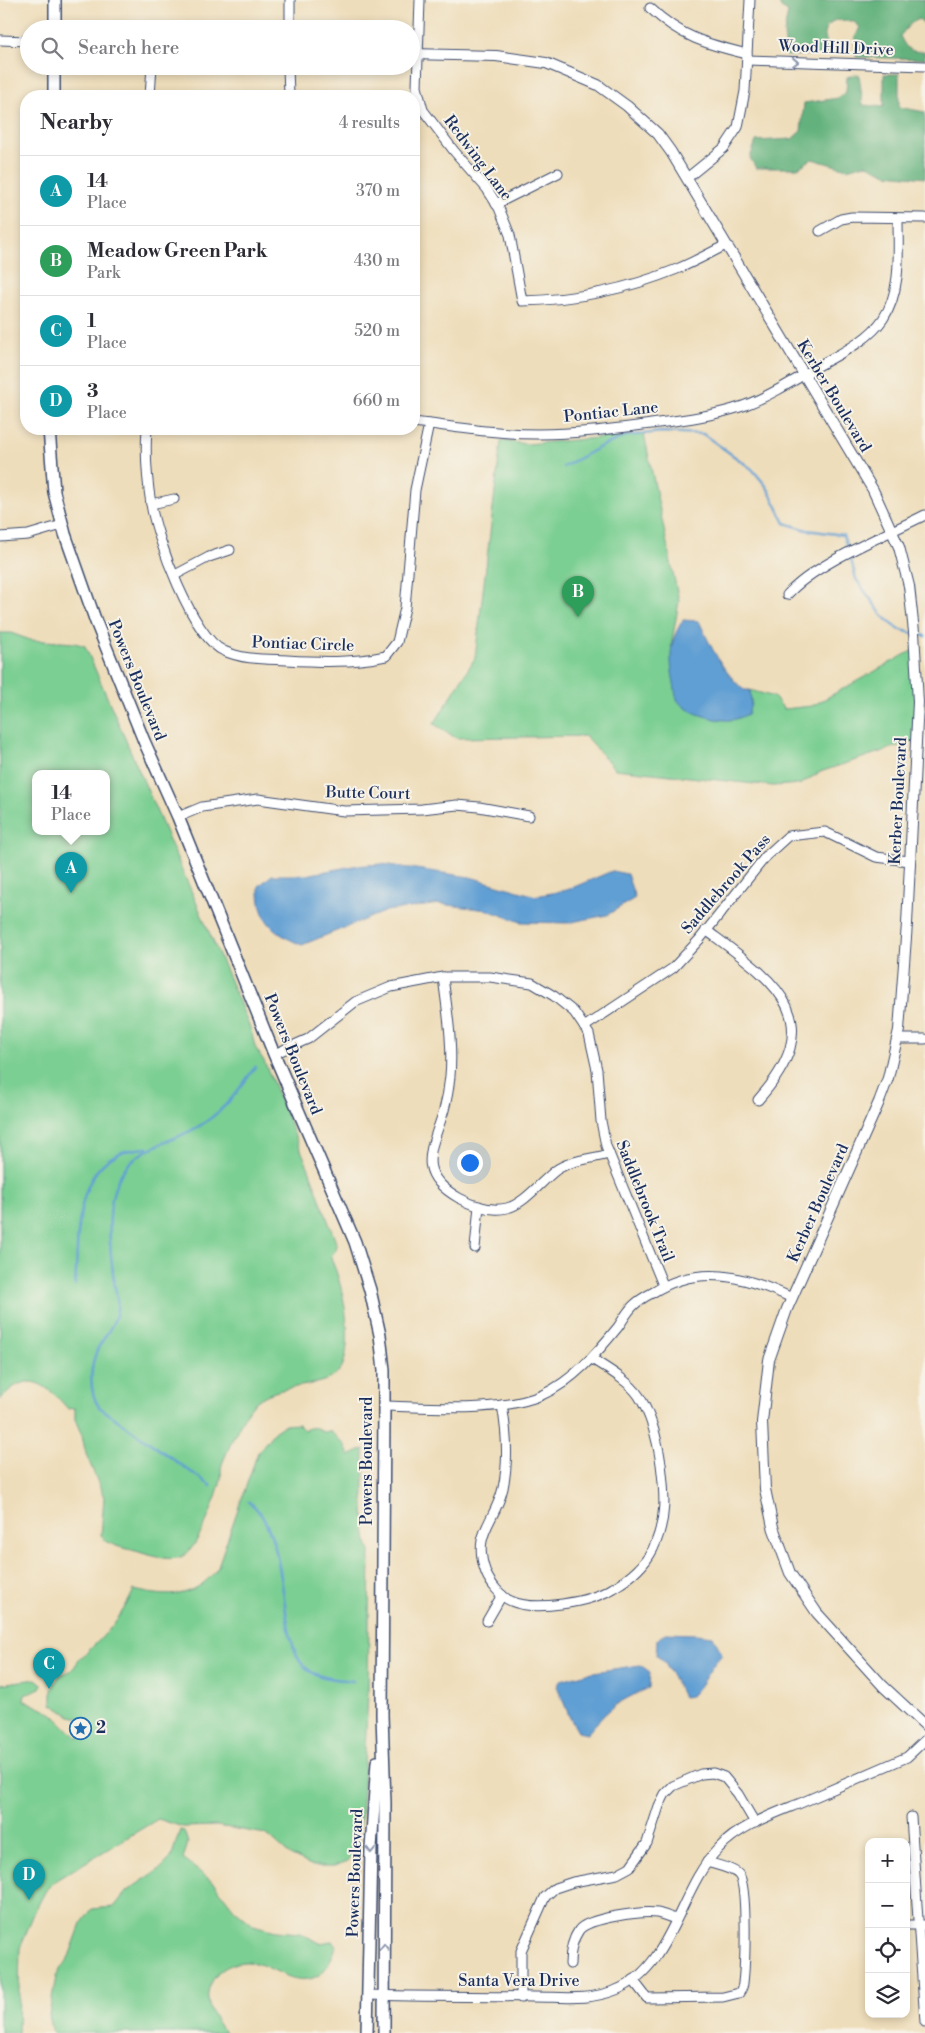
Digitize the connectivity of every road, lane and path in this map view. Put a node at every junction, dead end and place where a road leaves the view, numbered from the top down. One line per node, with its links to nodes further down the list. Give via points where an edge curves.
1 (55, 0): 6 (main road)
2 (290, 0): 7 (street)
3 (420, 0): 8 (street, Redwing Lane)
4 (750, 0): 12 (street)
5 (650, 8): 12 (street, Wood Hill Drive, via 684,34)
6 (55, 20)
7 (290, 20)
8 (418, 20)
9 (0, 40): 10 (street)
10 (20, 41)
11 (420, 54): 24 (street, Kerber Boulevard, via 496,56 546,63 598,85 658,134)
12 (747, 57): 13 (street, Wood Hill Drive, one-way to 13); 24 (street, via 738,127 724,148)
13 (925, 66)
14 (54, 75): 18 (main road)
15 (151, 75): 19 (street)
16 (288, 75): 20 (street)
17 (416, 75): 21 (street, Redwing Lane)
18 (54, 90)
19 (150, 90)
20 (289, 90)
21 (418, 90)
22 (420, 98): 25 (street, Redwing Lane, via 423,110)
23 (558, 173): 25 (street)
24 (687, 178): 29 (street, Kerber Boulevard)
25 (496, 204): 29 (street, Redwing Lane, via 510,235 522,302 553,301 615,290 677,269)
26 (925, 218): 27 (street)
27 (898, 219): 28 (street, via 852,217 841,219); 30 (street, Pontiac Lane, via 898,262 892,299 883,319 867,336)
28 (820, 231)
29 (726, 245): 30 (street, Kerber Boulevard)
30 (804, 375): 32 (street, Pontiac Lane, via 740,407 693,418 539,434); 39 (street, Kerber Boulevard, via 873,490)
31 (420, 423): 32 (street, Pontiac Lane)
32 (428, 424): 42 (street, Pontiac Circle, via 416,490 405,608 397,642 386,656 362,661 317,662 248,658 222,651 196,623)
33 (50, 435): 38 (main road, Powers Boulevard, via 54,492)
34 (147, 435): 36 (street, Pontiac Circle, via 145,458)
35 (174, 499): 36 (street)
36 (151, 504): 42 (street, Pontiac Circle, via 160,539)
37 (925, 515): 39 (street)
38 (62, 524): 40 (street, via 28,535); 46 (main road, Powers Boulevard, via 140,732)
39 (893, 532): 43 (street, via 832,562 796,584); 44 (street, Kerber Boulevard, via 909,586)
40 (0, 537)
41 (230, 550): 42 (street, via 209,557)
42 (175, 576)
43 (787, 595)
44 (921, 707): 47 (street, Kerber Boulevard)
45 (529, 816): 46 (street, Butte Court, via 457,805 344,811 258,799 202,807)
46 (178, 817): 53 (main road, Powers Boulevard)
47 (909, 861): 48 (street, Saddlebrook Pass, via 876,857 825,832 788,836 766,856); 51 (street, Kerber Boulevard)
48 (706, 930): 50 (street, Saddlebrook Pass, via 673,968); 54 (street, via 760,971 784,997 790,1014 792,1041 786,1064)
49 (443, 978): 50 (street, Saddlebrook Trail, via 490,977 532,983 574,1012); 53 (street, Saddlebrook Trail, via 391,987 355,1002 308,1039); 56 (street, via 451,1047 450,1076 444,1109 430,1148 431,1168 439,1183 451,1193)
50 (584, 1026): 55 (street, Saddlebrook Trail, via 590,1034 601,1121)
51 (897, 1039): 52 (street); 59 (street, Kerber Boulevard, via 880,1102)
52 (925, 1039)
53 (274, 1054): 62 (main road, Powers Boulevard, via 364,1268 380,1335)
54 (758, 1100)
55 (609, 1154): 56 (street, via 556,1170 508,1208); 58 (street, Saddlebrook Trail)
56 (479, 1206): 57 (street)
57 (475, 1248)
58 (664, 1285): 59 (street, via 710,1274 753,1282); 60 (street, via 634,1305)
59 (792, 1298): 66 (street, Kerber Boulevard, via 769,1360 762,1422 765,1488 773,1527 790,1572 817,1613 883,1686)
60 (592, 1359): 61 (street, via 542,1395); 63 (street, via 614,1373 638,1396 648,1417 660,1454 665,1495 663,1524 652,1551 642,1565 613,1589 570,1603 540,1605 521,1604)
61 (502, 1405): 62 (street); 63 (street, via 507,1433 506,1469 502,1490 480,1545 487,1576)
62 (384, 1406): 65 (main road, Powers Boulevard)
63 (502, 1595): 64 (street)
64 (487, 1621)
65 (382, 1715): 75 (main road, Powers Boulevard, one-way to 75, via 371,1848); 76 (main road, Powers Boulevard, one-way to 65)
66 (925, 1725)
67 (925, 1740): 69 (street, Santa Vera Drive, via 907,1757)
68 (912, 1817): 72 (street)
69 (755, 1823): 70 (street, Santa Vera Drive, via 718,1848); 77 (street, via 724,1777 712,1772 672,1786 664,1794 647,1843 630,1867 617,1874 555,1888 545,1898 520,1951)
70 (707, 1862): 71 (street, Santa Vera Drive); 74 (street, via 734,1871 743,1887 745,1939 743,1985 739,1993 723,1997 647,1998)
71 (675, 1919): 73 (street, via 656,1913 635,1913 594,1921 580,1929 574,1940); 74 (street, Santa Vera Drive, via 656,1956)
72 (922, 1925): 78 (street)
73 (570, 1964)
74 (633, 1980): 77 (street, Santa Vera Drive, via 616,1990 576,1999)
75 (368, 1995): 76 (street, Santa Vera Drive); 79 (main road, Powers Boulevard)
76 (384, 1996): 77 (street, Santa Vera Drive); 80 (main road, Powers Boulevard)
77 (521, 1998)
78 (925, 2022)
79 (367, 2033)
80 (384, 2033)

